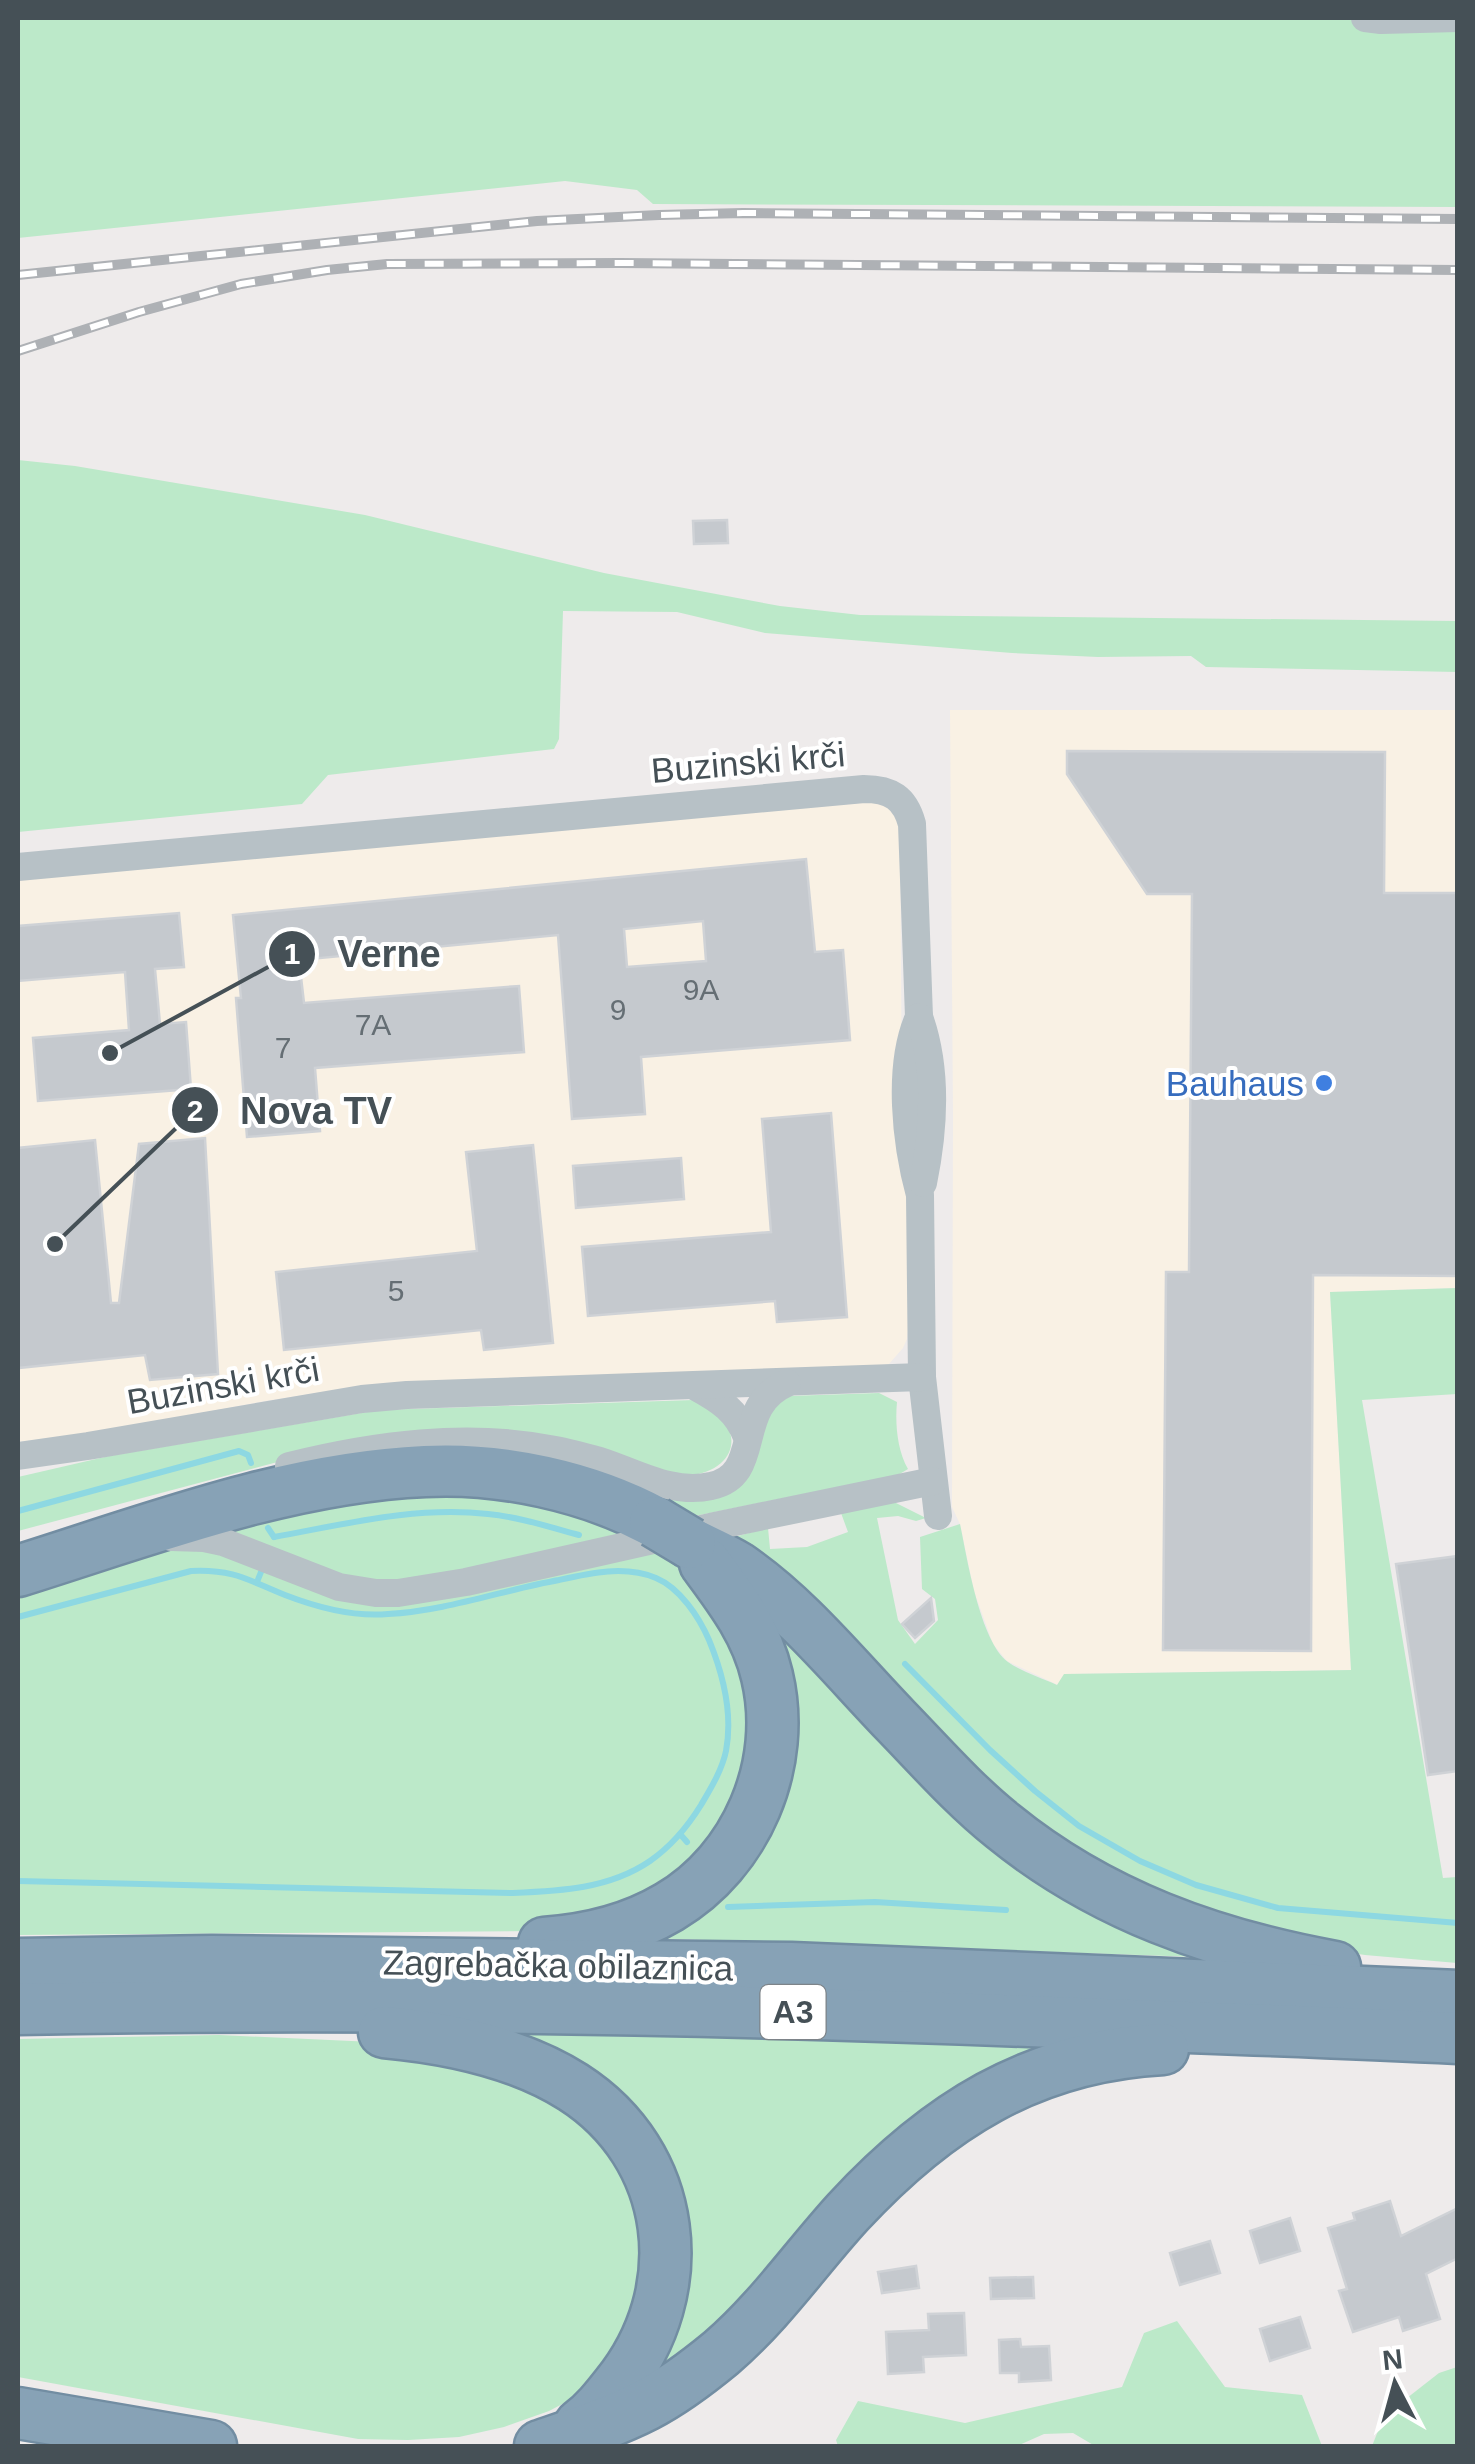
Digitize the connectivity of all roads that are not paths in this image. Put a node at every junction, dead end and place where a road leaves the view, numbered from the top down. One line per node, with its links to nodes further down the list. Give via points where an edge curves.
1 (1365, 18): 2 (street)
2 (1458, 18)
3 (18, 867): 4 (street, Buzinski krči, via 888,792 902,801 912,824 919,1017 907,1061 908,1123 920,1194)
4 (922, 1378): 5 (street, Buzinski krči); 9 (street, Buzinski krči)
5 (787, 1383): 6 (street, Buzinski krči); 7 (street, via 759,1404)
6 (696, 1387): 7 (street, via 731,1408); 8 (street, Buzinski krči, via 362,1399)
7 (747, 1437): 11 (street, via 736,1473 711,1486 668,1485 552,1449 439,1442 343,1454 242,1478)
8 (18, 1456)
9 (933, 1480): 10 (street, Buzinski krči); 13 (street, via 398,1593 338,1587 204,1538)
10 (938, 1516)
11 (182, 1519): 12 (highway, via 343,1480 428,1470 514,1476 566,1488); 13 (highway)
12 (672, 1532): 15 (highway, via 739,1608 762,1656 772,1701 763,1787 714,1871 656,1914 579,1939 262,1945); 17 (highway, via 758,1583 949,1776 1036,1852 1077,1878 1186,1930 1243,1946 1344,1968)
13 (113, 1541): 14 (highway)
14 (18, 1570)
15 (212, 1961): 16 (highway, Zagrebačka obilaznica / A3); 20 (highway, Zagrebačka obilaznica / A3, via 791,1968)
16 (18, 1964)
17 (1458, 1976)
18 (148, 2006): 19 (highway, Zagrebačka obilaznica / A3); 20 (highway, Zagrebačka obilaznica / A3); 22 (highway, via 203,2024 442,2039 533,2066 608,2116 638,2155 660,2204 663,2291 627,2375 588,2419)
19 (18, 2009)
20 (1451, 2024): 22 (highway, via 1397,2046 1358,2051 1141,2050 1071,2064 998,2092 900,2160 724,2351 646,2405)
21 (18, 2413): 23 (highway)
22 (550, 2443)
23 (211, 2446)

